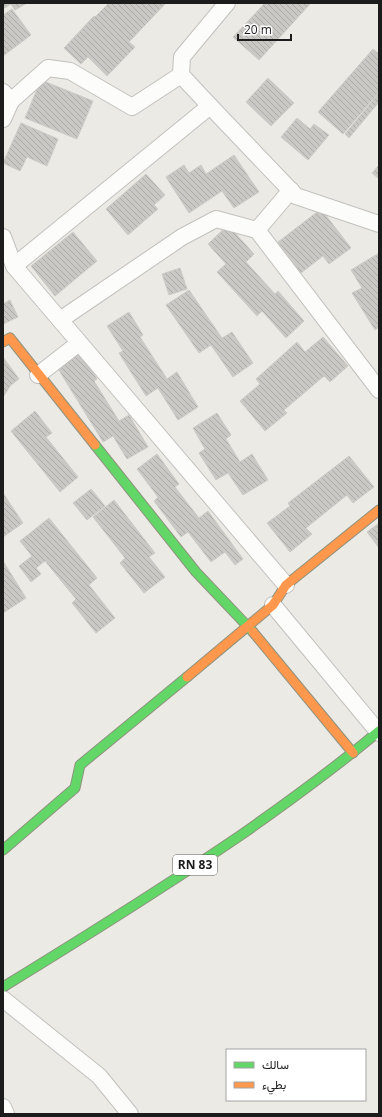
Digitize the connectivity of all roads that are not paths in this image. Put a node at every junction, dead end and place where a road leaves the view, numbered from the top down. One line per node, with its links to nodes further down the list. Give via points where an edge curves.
1 (223, 4): 2 (street, via 182,56)
2 (181, 75): 3 (street, via 132,107 70,71 48,68); 4 (street)
3 (7, 96): 5 (street)
4 (210, 106): 6 (street); 10 (street)
5 (3, 119)
6 (291, 190): 7 (street, via 296,196); 8 (street)
7 (379, 224)
8 (257, 230): 11 (street, via 216,219 182,237); 15 (street)
9 (3, 237): 10 (street)
10 (14, 266): 11 (street)
11 (60, 320): 13 (street)
12 (3, 342): 14 (street, via 10,338)
13 (79, 343): 14 (street); 17 (street)
14 (38, 375): 19 (street, via 196,572)
15 (379, 390)
16 (379, 510): 17 (street)
17 (286, 585): 18 (street)
18 (273, 605): 19 (street); 20 (street)
19 (248, 626): 21 (street); 22 (street, via 80,765 75,788)
20 (379, 732): 21 (street, RN 83)
21 (353, 753): 23 (street, RN 83, via 270,815 169,883)
22 (3, 850)
23 (3, 987)
24 (3, 999): 27 (street, via 99,1076)
25 (3, 1107): 26 (street)
26 (6, 1114)
27 (130, 1114)

